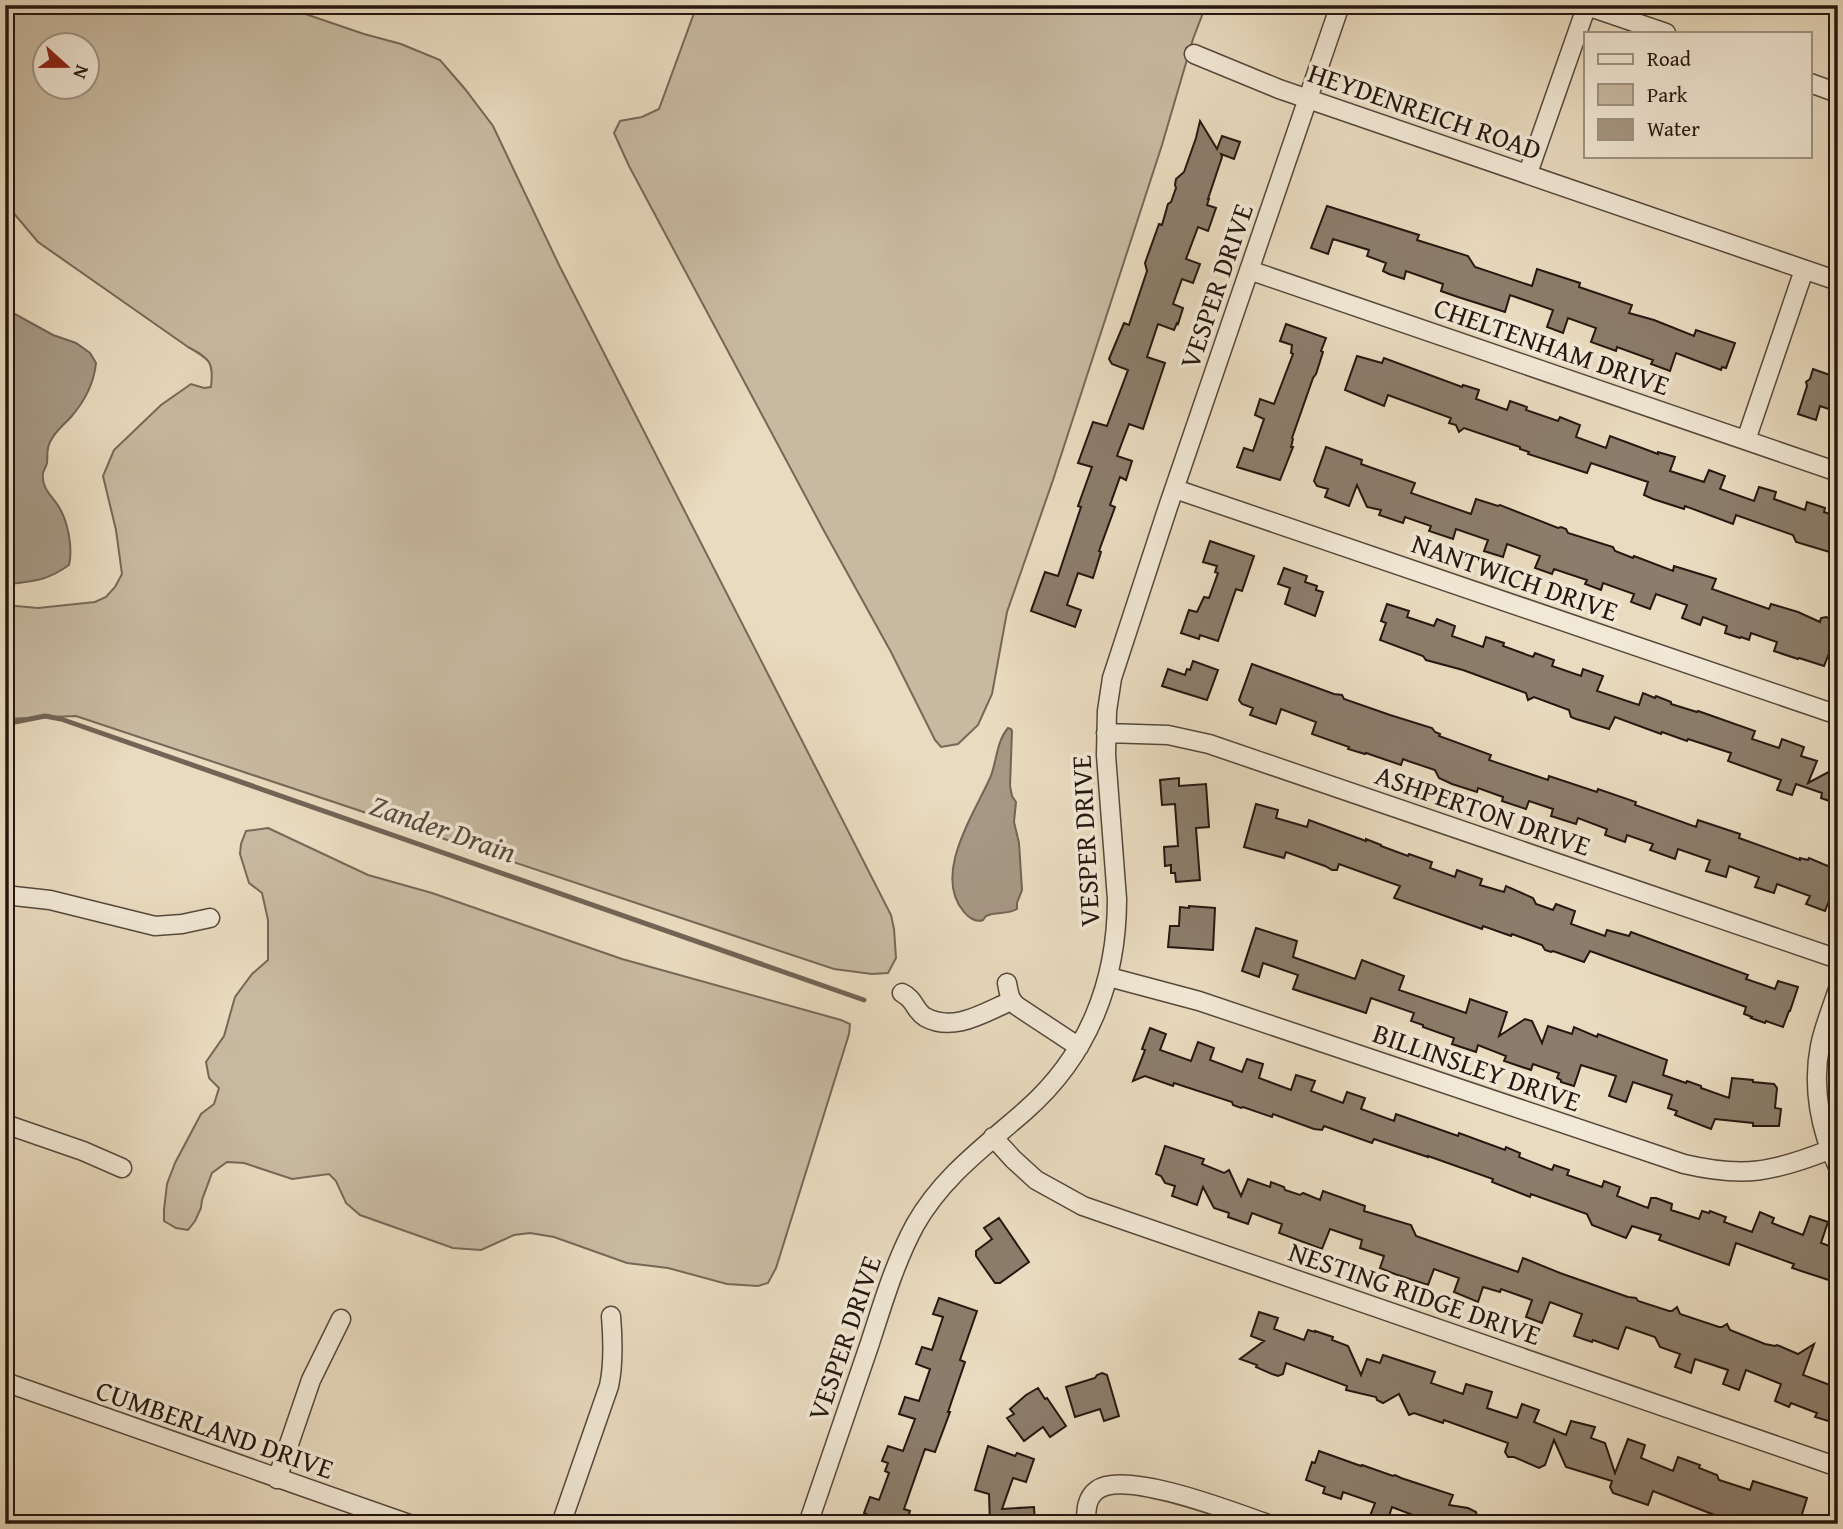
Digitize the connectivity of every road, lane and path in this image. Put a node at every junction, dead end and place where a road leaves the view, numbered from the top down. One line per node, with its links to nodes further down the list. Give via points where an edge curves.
1 (1340, 5): 7 (street, VESPER DRIVE)
2 (1587, 6): 3 (street); 8 (street)
3 (1663, 32)
4 (1194, 54): 7 (street, HEYDENREICH ROAD)
5 (1812, 84): 6 (street)
6 (1838, 93)
7 (1308, 98): 8 (street, HEYDENREICH ROAD); 9 (street, VESPER DRIVE)
8 (1528, 173): 10 (street, HEYDENREICH ROAD)
9 (1249, 270): 12 (street, CHELTENHAM DRIVE); 14 (street, VESPER DRIVE)
10 (1804, 270): 11 (street, HEYDENREICH ROAD); 12 (street)
11 (1838, 281)
12 (1746, 440): 13 (street, CHELTENHAM DRIVE)
13 (1838, 472)
14 (1175, 489): 15 (street, NANTWICH DRIVE); 16 (street, VESPER DRIVE, via 1116,663)
15 (1838, 715)
16 (1106, 733): 19 (street, ASHPERTON DRIVE, via 1168,734 1209,744); 20 (street, VESPER DRIVE, via 1117,899)
17 (5, 895): 18 (street, via 50,900 155,926)
18 (210, 918)
19 (1838, 959)
20 (1109, 977): 25 (street, VESPER DRIVE); 28 (street, BILLINSLEY DRIVE, via 1199,1002 1677,1163 1744,1172 1779,1168)
21 (1007, 983): 24 (street)
22 (1838, 989): 28 (street, via 1817,1066 1818,1102)
23 (902, 993): 24 (street, via 924,1016 939,1022 962,1022)
24 (1011, 1001): 25 (street)
25 (1079, 1046): 27 (street, VESPER DRIVE, via 1041,1096)
26 (5, 1124): 30 (street)
27 (993, 1138): 34 (street, NESTING RIDGE DRIVE, via 1036,1180 1083,1206); 38 (street, VESPER DRIVE, via 945,1184 904,1246)
28 (1829, 1150): 29 (street)
29 (1838, 1167)
30 (122, 1168)
31 (611, 1316): 37 (street, via 609,1386)
32 (341, 1319): 35 (street, via 312,1380)
33 (5, 1382): 35 (street, CUMBERLAND DRIVE)
34 (1838, 1467)
35 (277, 1479): 36 (street, CUMBERLAND DRIVE)
36 (409, 1524)
37 (561, 1524)
38 (808, 1524)
39 (1086, 1524): 40 (street, via 1090,1497 1116,1483 1157,1489)
40 (1268, 1524)

